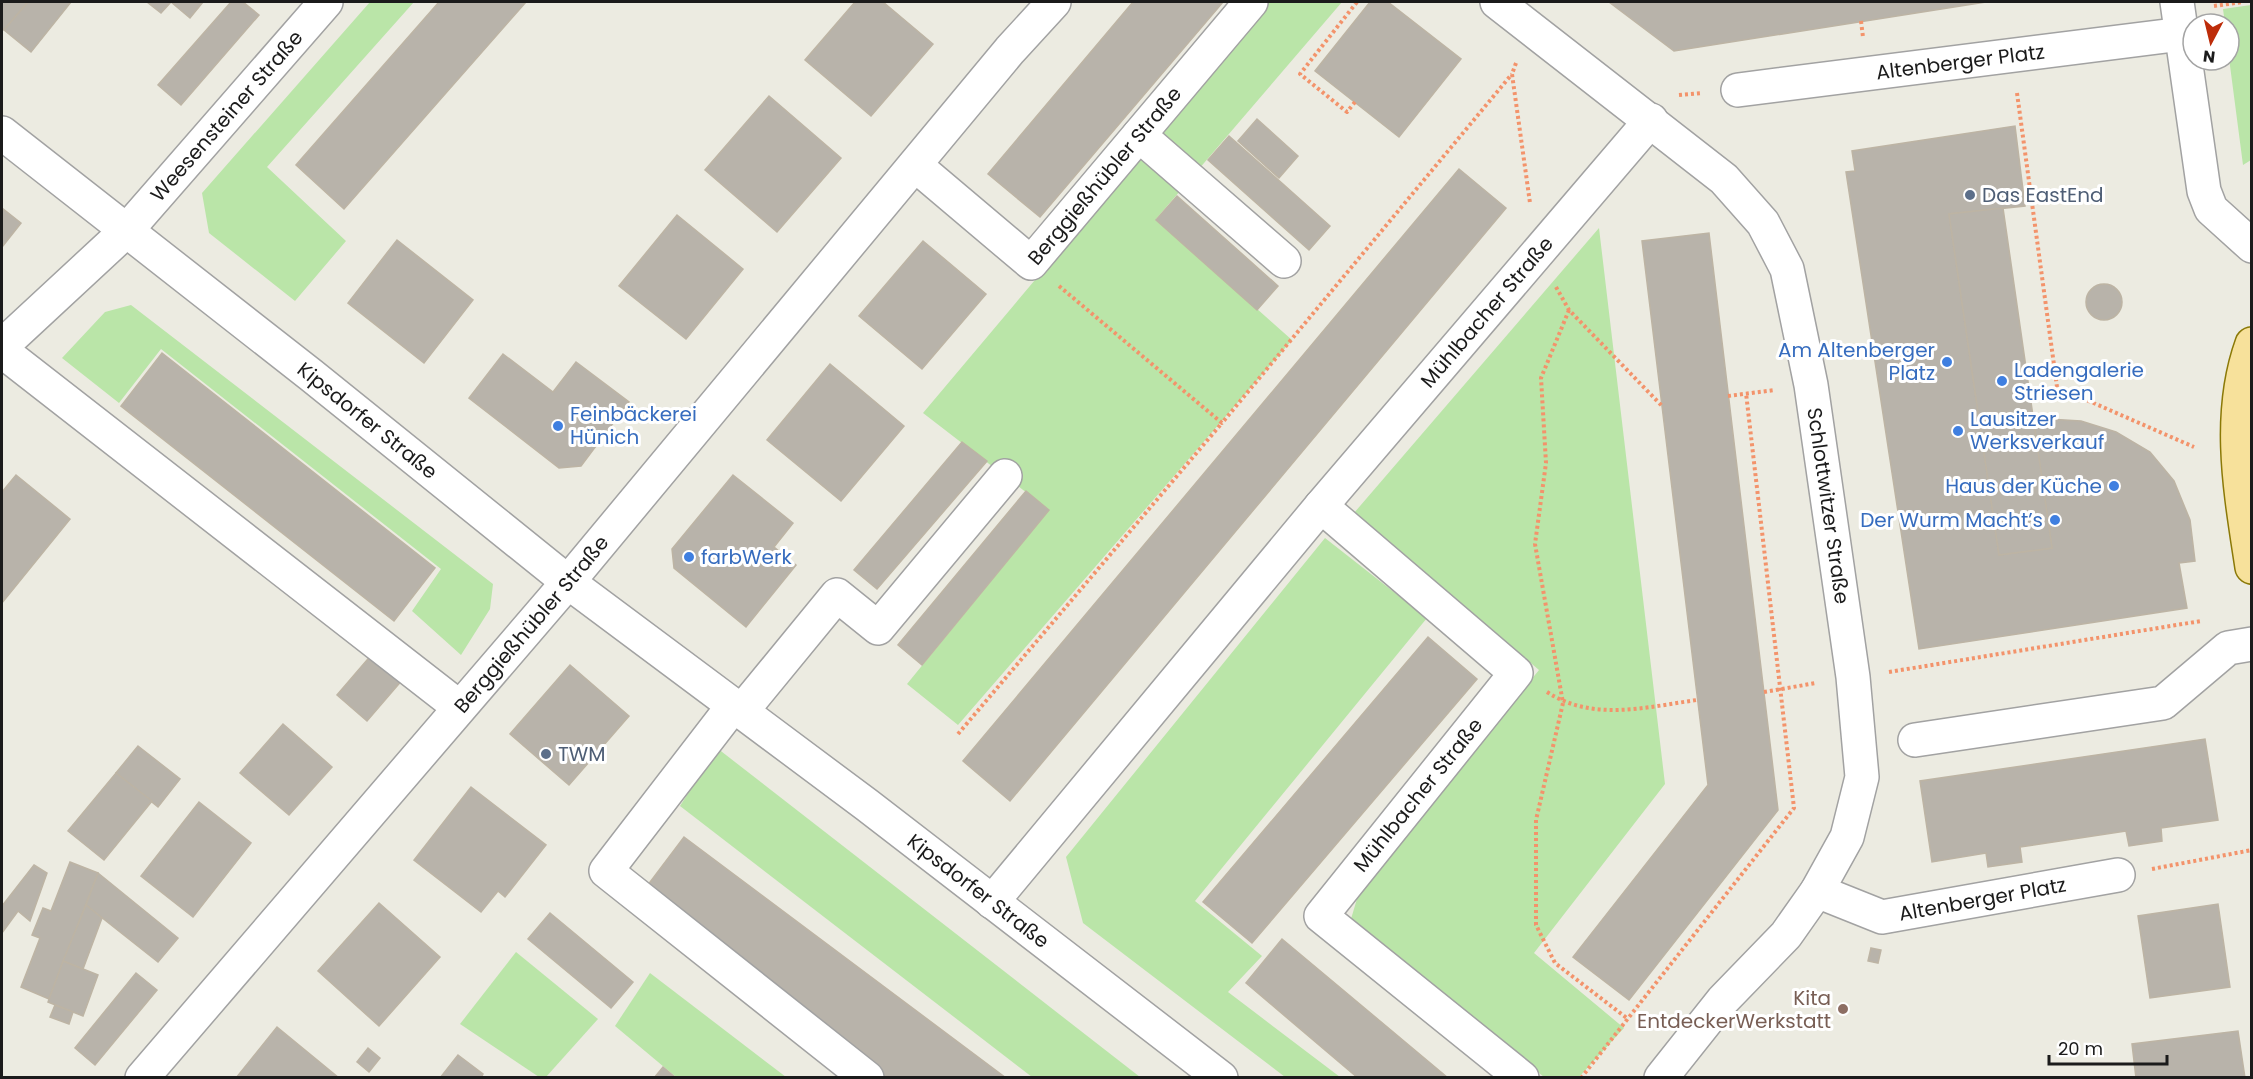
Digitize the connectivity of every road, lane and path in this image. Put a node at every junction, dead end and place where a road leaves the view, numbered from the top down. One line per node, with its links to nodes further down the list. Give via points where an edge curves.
1 (326, 2): 15 (street, Weesensteiner Straße)
2 (1054, 2): 14 (street, Berggießhübler Straße)
3 (1251, 2): 13 (street, Berggießhübler Straße)
4 (1357, 2): 10 (path, via 1300,74 1347,112)
5 (1497, 2): 7 (street, Schlottwitzer Straße)
6 (2179, 16): 8 (street, Altenberger Platz); 16 (street, Altenberger Platz, via 2205,191 2211,209)
7 (1529, 26): 11 (street, Schlottwitzer Straße); 17 (path, via 1512,74)
8 (2012, 56): 9 (street, Altenberger Platz); 26 (path, via 2057,387)
9 (1738, 90): 11 (path, via 1674,96)
10 (1355, 102)
11 (1651, 120): 17 (street, Mühlbacher Straße); 21 (street, Schlottwitzer Straße, via 1724,179 1763,223 1787,268)
12 (2, 133): 15 (street, Kipsdorfer Straße)
13 (1139, 135): 14 (street, Berggießhübler Straße, via 1031,263); 18 (street)
14 (915, 165): 30 (street, Berggießhübler Straße)
15 (127, 230): 20 (street, Weesensteiner Straße); 30 (street, Kipsdorfer Straße)
16 (2252, 246)
17 (1537, 251): 24 (path, via 1569,310); 28 (street, Mühlbacher Straße)
18 (1284, 261)
19 (2252, 344): 29 (main road, via 2237,403 2238,458)
20 (2, 349): 39 (street)
21 (1811, 385): 22 (path); 34 (street, Schlottwitzer Straße)
22 (1746, 393): 23 (path); 36 (path)
23 (1728, 396)
24 (1662, 406)
25 (1222, 423): 41 (path)
26 (2194, 447)
27 (1005, 476): 40 (street, via 878,628 837,595)
28 (1321, 506): 33 (street); 46 (street, Mühlbacher Straße)
29 (2252, 567)
30 (568, 582): 39 (street, Berggießhübler Straße); 40 (street, Kipsdorfer Straße)
31 (2211, 620): 34 (path)
32 (2252, 644): 42 (street, via 2228,648 2163,703)
33 (1516, 673): 38 (path, via 1563,702 1592,710); 50 (street, Mühlbacher Straße, via 1321,916)
34 (1853, 677): 45 (street, Schlottwitzer Straße, via 1862,777 1847,837)
35 (1818, 683): 36 (path)
36 (1781, 689): 37 (path); 51 (path, via 1794,808)
37 (1764, 692)
38 (1697, 700)
39 (459, 707): 47 (street, Berggießhübler Straße)
40 (737, 709): 46 (street, Kipsdorfer Straße); 48 (street, via 606,871)
41 (958, 734)
42 (1915, 740)
43 (2252, 850): 44 (path)
44 (2118, 875): 45 (street, Altenberger Platz, via 1882,917)
45 (1817, 891): 52 (street, Schlottwitzer Straße, via 1786,935 1723,1000)
46 (992, 902): 49 (street, Kipsdorfer Straße)
47 (142, 1077)
48 (867, 1077)
49 (1221, 1077)
50 (1522, 1077)
51 (1581, 1077)
52 (1661, 1077)

